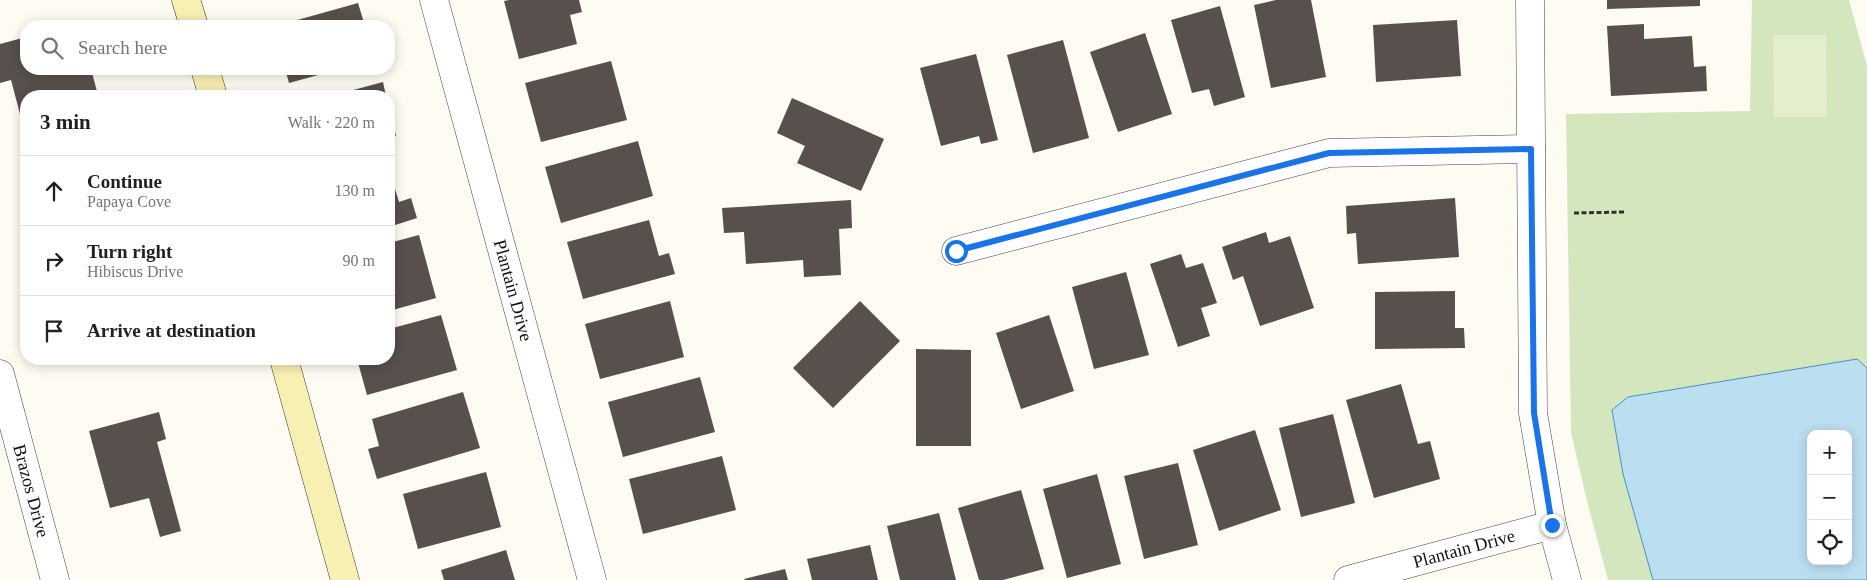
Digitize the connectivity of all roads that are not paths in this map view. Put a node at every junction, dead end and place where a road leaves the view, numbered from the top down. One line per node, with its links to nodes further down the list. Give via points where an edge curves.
1 (186, 0): 4 (street)
2 (434, 0): 14 (street, Plantain Drive)
3 (1530, 0): 7 (street)
4 (192, 20)
5 (207, 75): 6 (street)
6 (211, 90)
7 (1531, 149): 8 (street, via 1329,153); 11 (street, via 1534,413)
8 (956, 251)
9 (286, 365): 13 (street)
10 (0, 374): 12 (street, Brazos Drive)
11 (1552, 525): 15 (street, Plantain Drive); 16 (street)
12 (56, 580)
13 (345, 580)
14 (592, 580)
15 (1348, 580)
16 (1566, 580)

